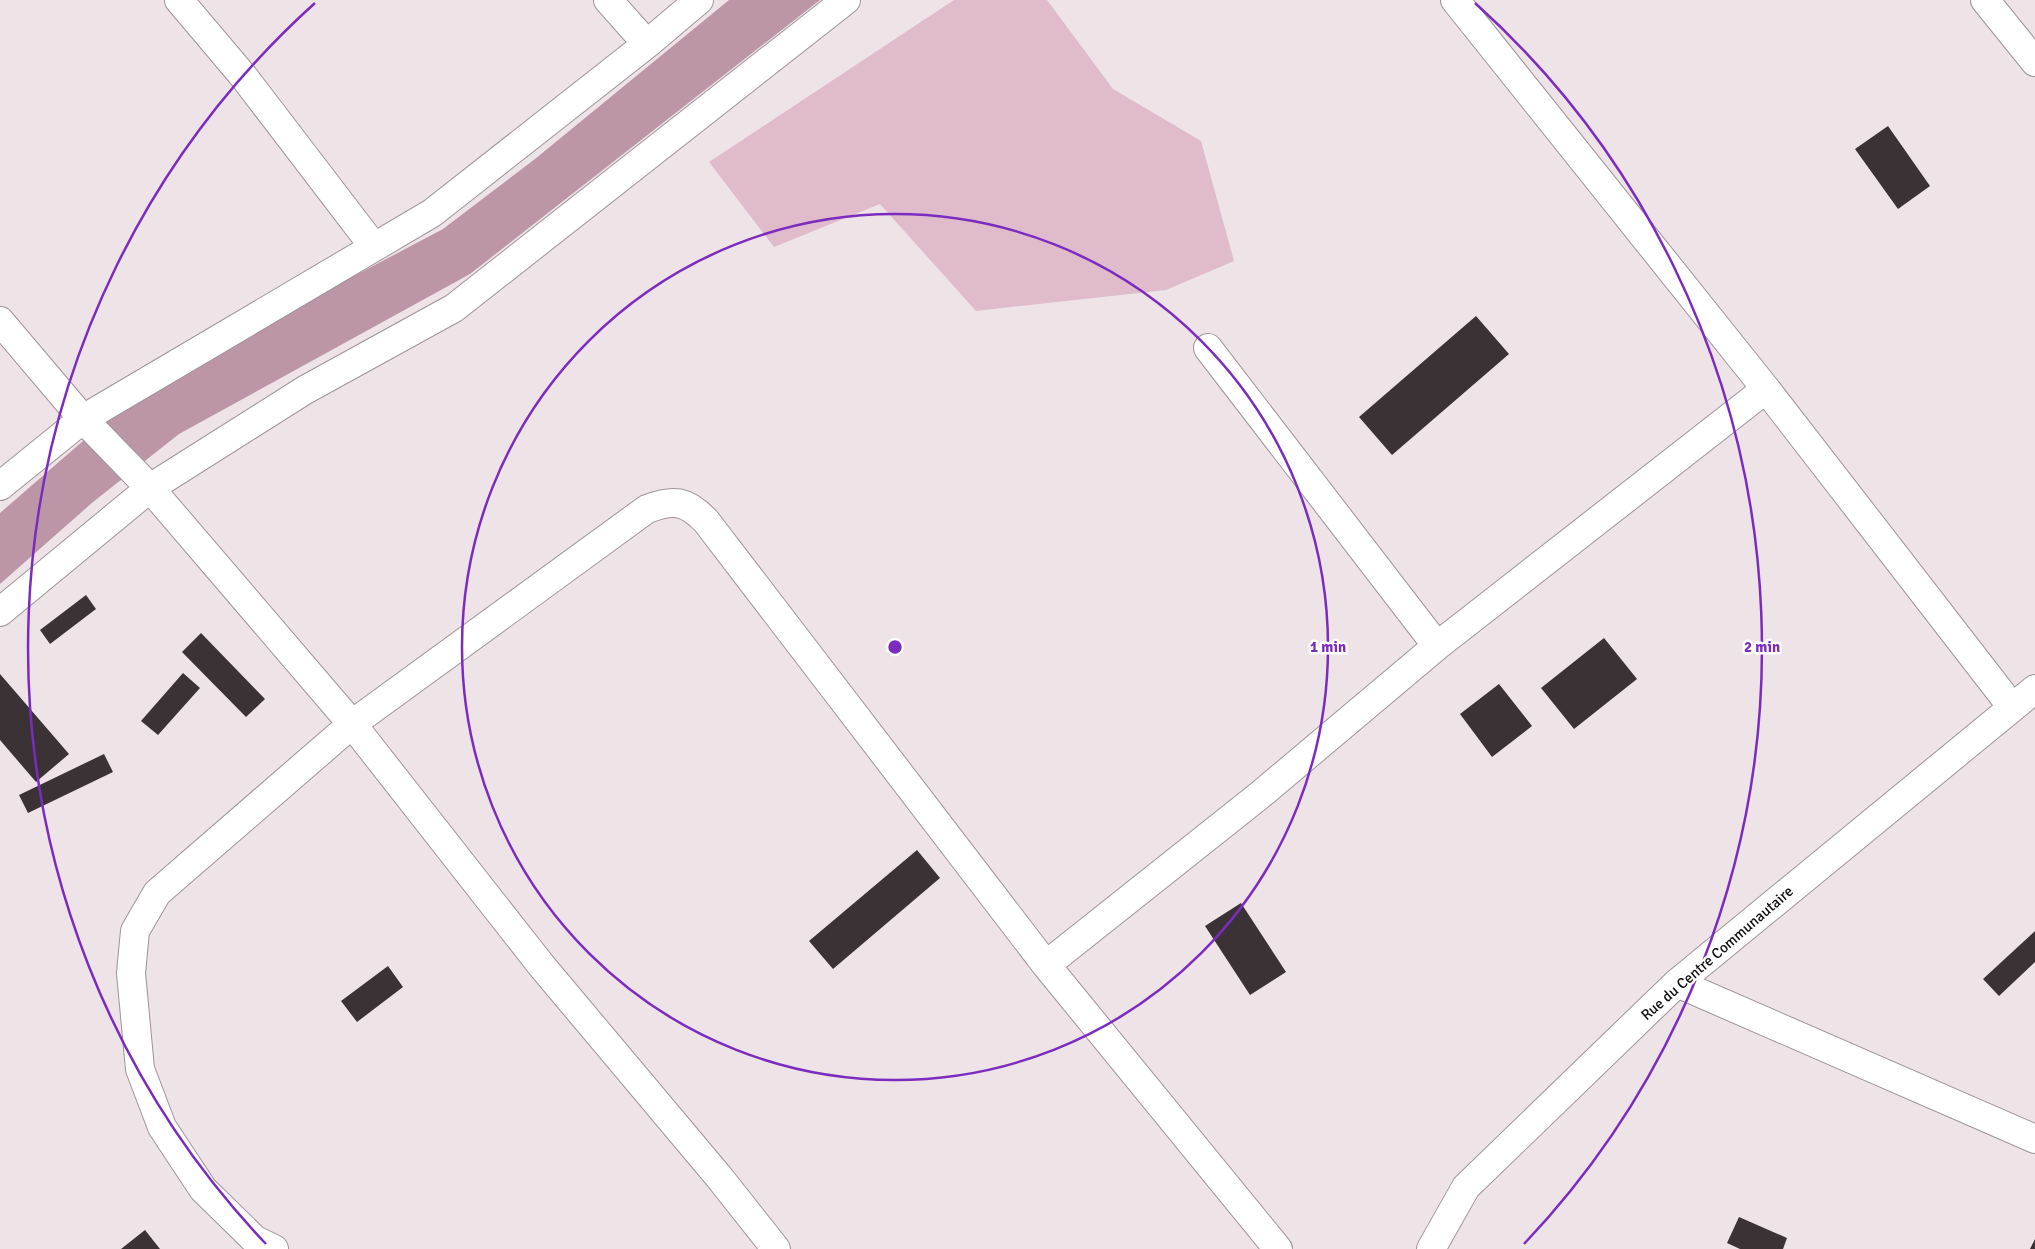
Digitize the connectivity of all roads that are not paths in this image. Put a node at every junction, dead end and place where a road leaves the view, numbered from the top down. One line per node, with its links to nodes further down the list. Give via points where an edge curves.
1 (179, 0): 9 (street, via 244,77)
2 (608, 0): 7 (street)
3 (699, 0): 7 (street)
4 (846, 0): 15 (street, via 454,308 305,390)
5 (1455, 0): 12 (street)
6 (1985, 0): 8 (street)
7 (647, 44): 9 (street, via 432,213)
8 (2035, 62)
9 (374, 247): 13 (street)
10 (0, 321): 13 (street)
11 (1208, 348): 17 (street)
12 (1766, 389): 17 (street); 19 (street)
13 (84, 419): 14 (street); 15 (street)
14 (0, 486)
15 (150, 488): 16 (street); 20 (street)
16 (0, 612)
17 (1437, 646): 21 (street, via 1260,795)
18 (2035, 689): 19 (street, Rue du Centre Communautaire)
19 (2012, 707): 22 (street, Rue du Centre Communautaire)
20 (352, 724): 21 (street, via 647,509 665,502 683,504 706,521); 24 (street, via 157,893 135,931 131,973 140,1069 162,1127 203,1189 256,1240); 25 (street, via 541,965)
21 (1046, 965): 26 (street)
22 (1677, 983): 23 (street); 27 (street, Rue du Centre Communautaire, via 1466,1187)
23 (2035, 1139)
24 (274, 1249)
25 (776, 1249)
26 (1278, 1249)
27 (1431, 1249)

